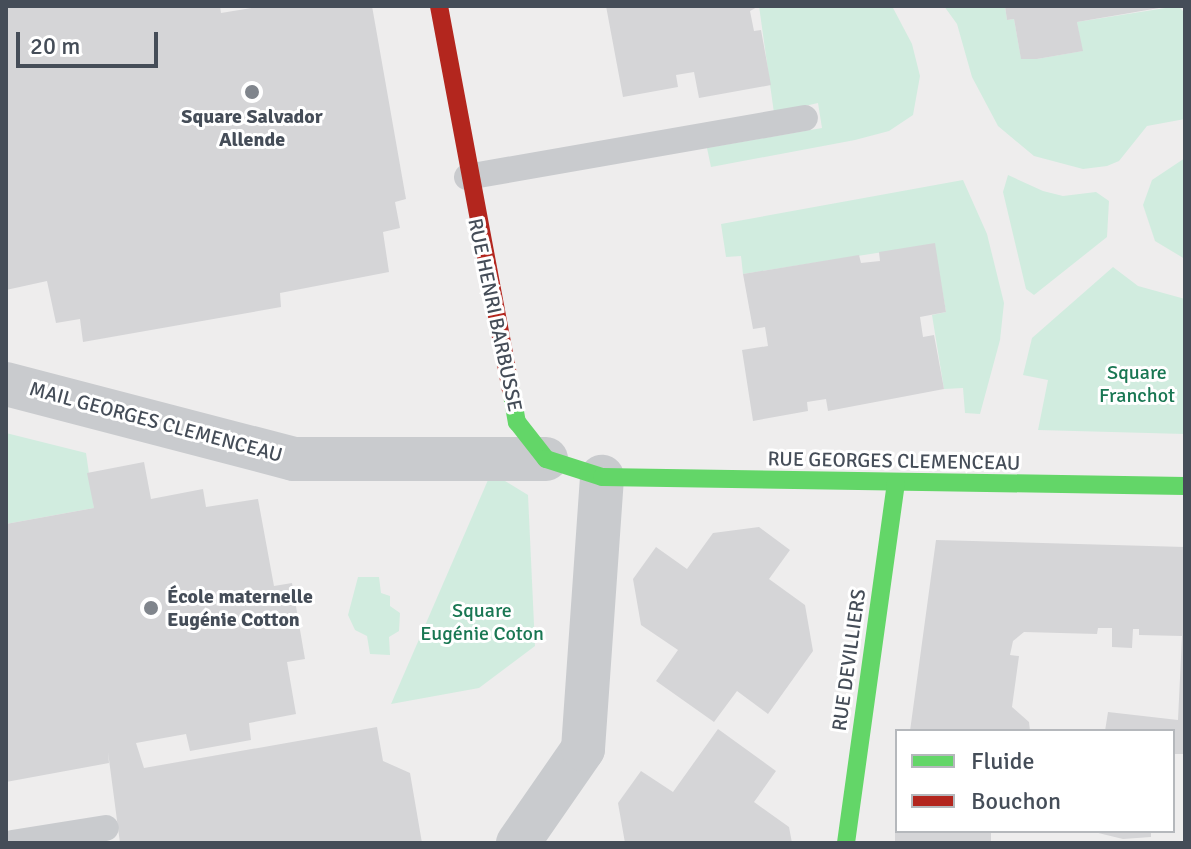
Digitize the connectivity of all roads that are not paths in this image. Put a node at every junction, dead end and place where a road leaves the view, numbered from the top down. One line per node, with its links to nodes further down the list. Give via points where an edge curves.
1 (439, 6): 3 (street, RUE HENRI BARBUSSE)
2 (805, 118): 3 (lane)
3 (467, 177): 5 (street, RUE HENRI BARBUSSE, via 517,422)
4 (8, 384): 5 (street, MAIL GEORGES CLEMENCEAU, via 294,459)
5 (546, 459): 6 (street)
6 (602, 477): 7 (street, RUE GEORGES CLEMENCEAU); 11 (street, via 583,749)
7 (896, 483): 8 (street, RUE GEORGES CLEMENCEAU); 12 (street, RUE DEVILLIERS)
8 (1185, 486)
9 (106, 828): 10 (lane)
10 (12, 843)
11 (518, 843)
12 (846, 843)

